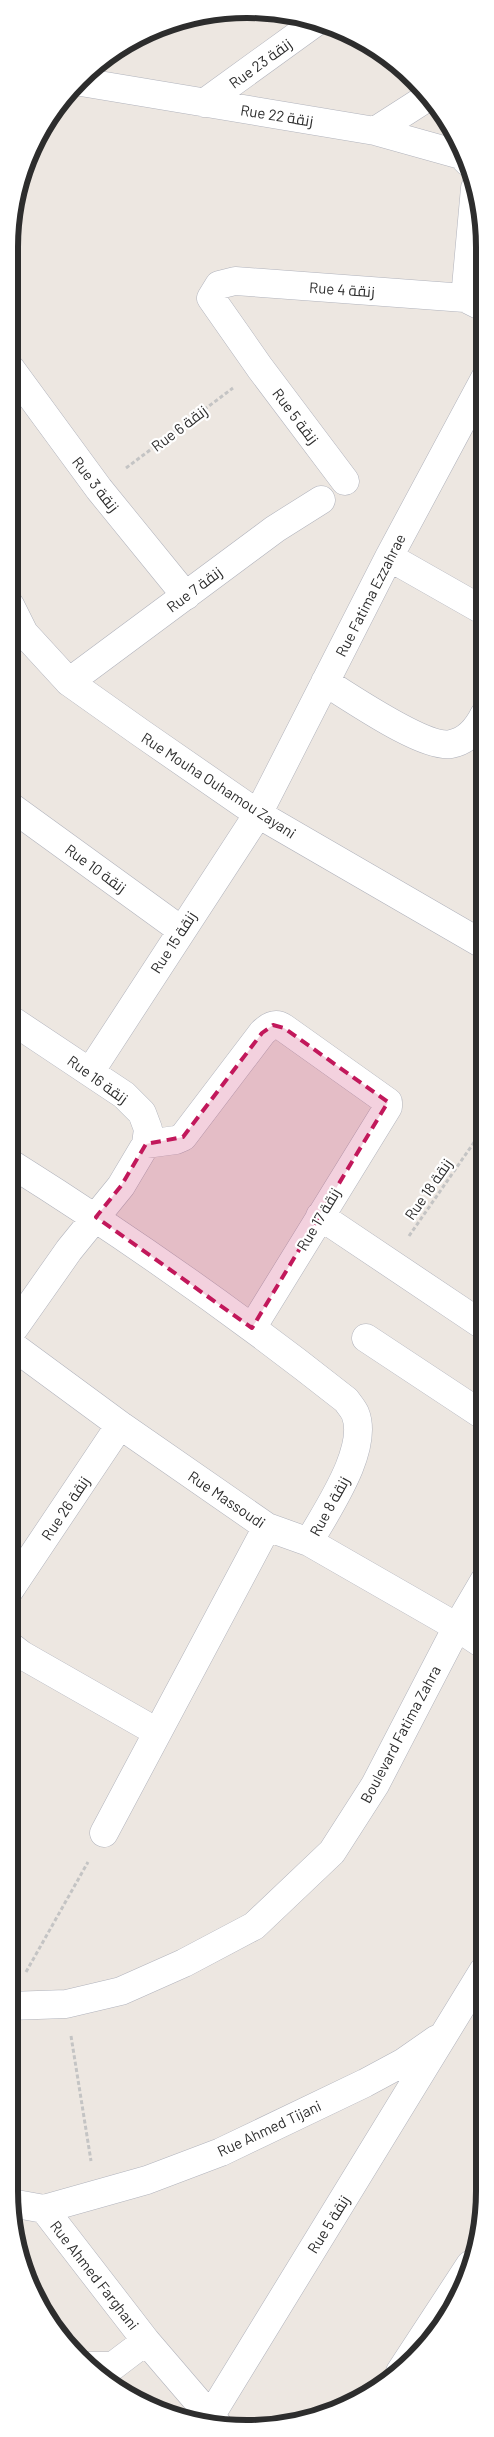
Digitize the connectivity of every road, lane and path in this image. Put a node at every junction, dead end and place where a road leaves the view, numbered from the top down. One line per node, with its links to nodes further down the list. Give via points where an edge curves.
1 (310, 26): 4 (street, Rue 23 زنقة)
2 (87, 83): 4 (street, Rue 22 زنقة)
3 (423, 100): 5 (street)
4 (204, 104): 5 (street, Rue 22 زنقة)
5 (374, 131): 6 (street, Rue 22 زنقة)
6 (457, 154)
7 (474, 213): 9 (street)
8 (219, 285): 9 (street, Rue 4 زنقة, via 235,281); 10 (street, Rue 5 زنقة, via 211,298)
9 (475, 303)
10 (260, 368): 13 (street, Rue 5 زنقة); 14 (path, Rue 6 زنقة)
11 (18, 379): 14 (street, Rue 3 زنقة)
12 (476, 395): 16 (street, Rue Fatima Ezzahrae)
13 (345, 481)
14 (99, 489): 17 (street, Rue 3 زنقة)
15 (321, 500): 17 (street, Rue 7 زنقة, via 275,529)
16 (389, 557): 18 (street); 21 (street, Rue Fatima Ezzahrae)
17 (186, 596): 20 (street, Rue 7 زنقة)
18 (476, 606)
19 (18, 621): 20 (street, Rue Mouha Ouhamou Zayani, via 24,633)
20 (69, 682): 24 (street, Rue Mouha Ouhamou Zayani)
21 (325, 682): 22 (street, via 420,738 449,744 466,738); 24 (street, Rue Fatima Ezzahrae)
22 (476, 725)
23 (18, 812): 25 (street, Rue 10 زنقة)
24 (258, 814): 25 (street, Rue 15 زنقة); 26 (street, Rue Mouha Ouhamou Zayani)
25 (181, 930): 28 (street, Rue 15 زنقة)
26 (476, 940)
27 (18, 1024): 28 (street, Rue 16 زنقة)
28 (90, 1072): 30 (street, Rue 16 زنقة, via 124,1095 142,1113 148,1129)
29 (476, 1140): 34 (path, Rue 18 زنقة)
30 (146, 1144): 32 (street, Rue 17 زنقة, via 183,1137 262,1033 278,1024 385,1098 388,1107); 33 (street, via 122,1186)
31 (18, 1168): 33 (street, Rue 8 زنقة)
32 (320, 1216): 34 (street); 37 (street, Rue 17 زنقة)
33 (96, 1218): 36 (street, via 69,1250); 37 (street, Rue 8 زنقة)
34 (390, 1264): 35 (street)
35 (476, 1321)
36 (18, 1323)
37 (252, 1328): 43 (street, Rue 8 زنقة, via 346,1400 355,1414 357,1445 349,1471)
38 (366, 1338): 40 (street)
39 (18, 1350): 41 (street, Rue Massoudi)
40 (476, 1411)
41 (120, 1425): 42 (street, Rue Massoudi); 44 (street, Rue 26 زنقة)
42 (267, 1527): 43 (street, Rue Massoudi); 49 (street)
43 (309, 1542): 46 (street, Rue Massoudi)
44 (18, 1578)
45 (476, 1595): 46 (street, Boulevard Fatima Zahra)
46 (457, 1627): 47 (street, Rue Massoudi); 53 (street, Boulevard Fatima Zahra, via 375,1786 332,1852 254,1926 184,1963 121,1991)
47 (476, 1640)
48 (18, 1660): 49 (street)
49 (158, 1732): 50 (street)
50 (104, 1833): 51 (path)
51 (23, 1977)
52 (476, 1983): 55 (street, Rue Ahmed Tijani)
53 (66, 2004): 54 (street, Boulevard Fatima Zahra); 56 (path)
54 (18, 2006)
55 (446, 2033): 56 (street, Rue Ahmed Tijani, via 404,2062 365,2083 221,2152); 64 (street, Rue 5 زنقة)
56 (96, 2196): 58 (street, Rue Ahmed Tijani)
57 (18, 2204): 58 (street, Rue Ahmed Tijani)
58 (44, 2209): 61 (street, Rue Ahmed Farghani)
59 (455, 2287): 60 (street)
60 (420, 2340)
61 (146, 2342): 62 (street, Rue Ahmed Farghani); 63 (street, Rue Ahmed Farghani)
62 (104, 2369)
63 (211, 2417)
64 (215, 2418)

